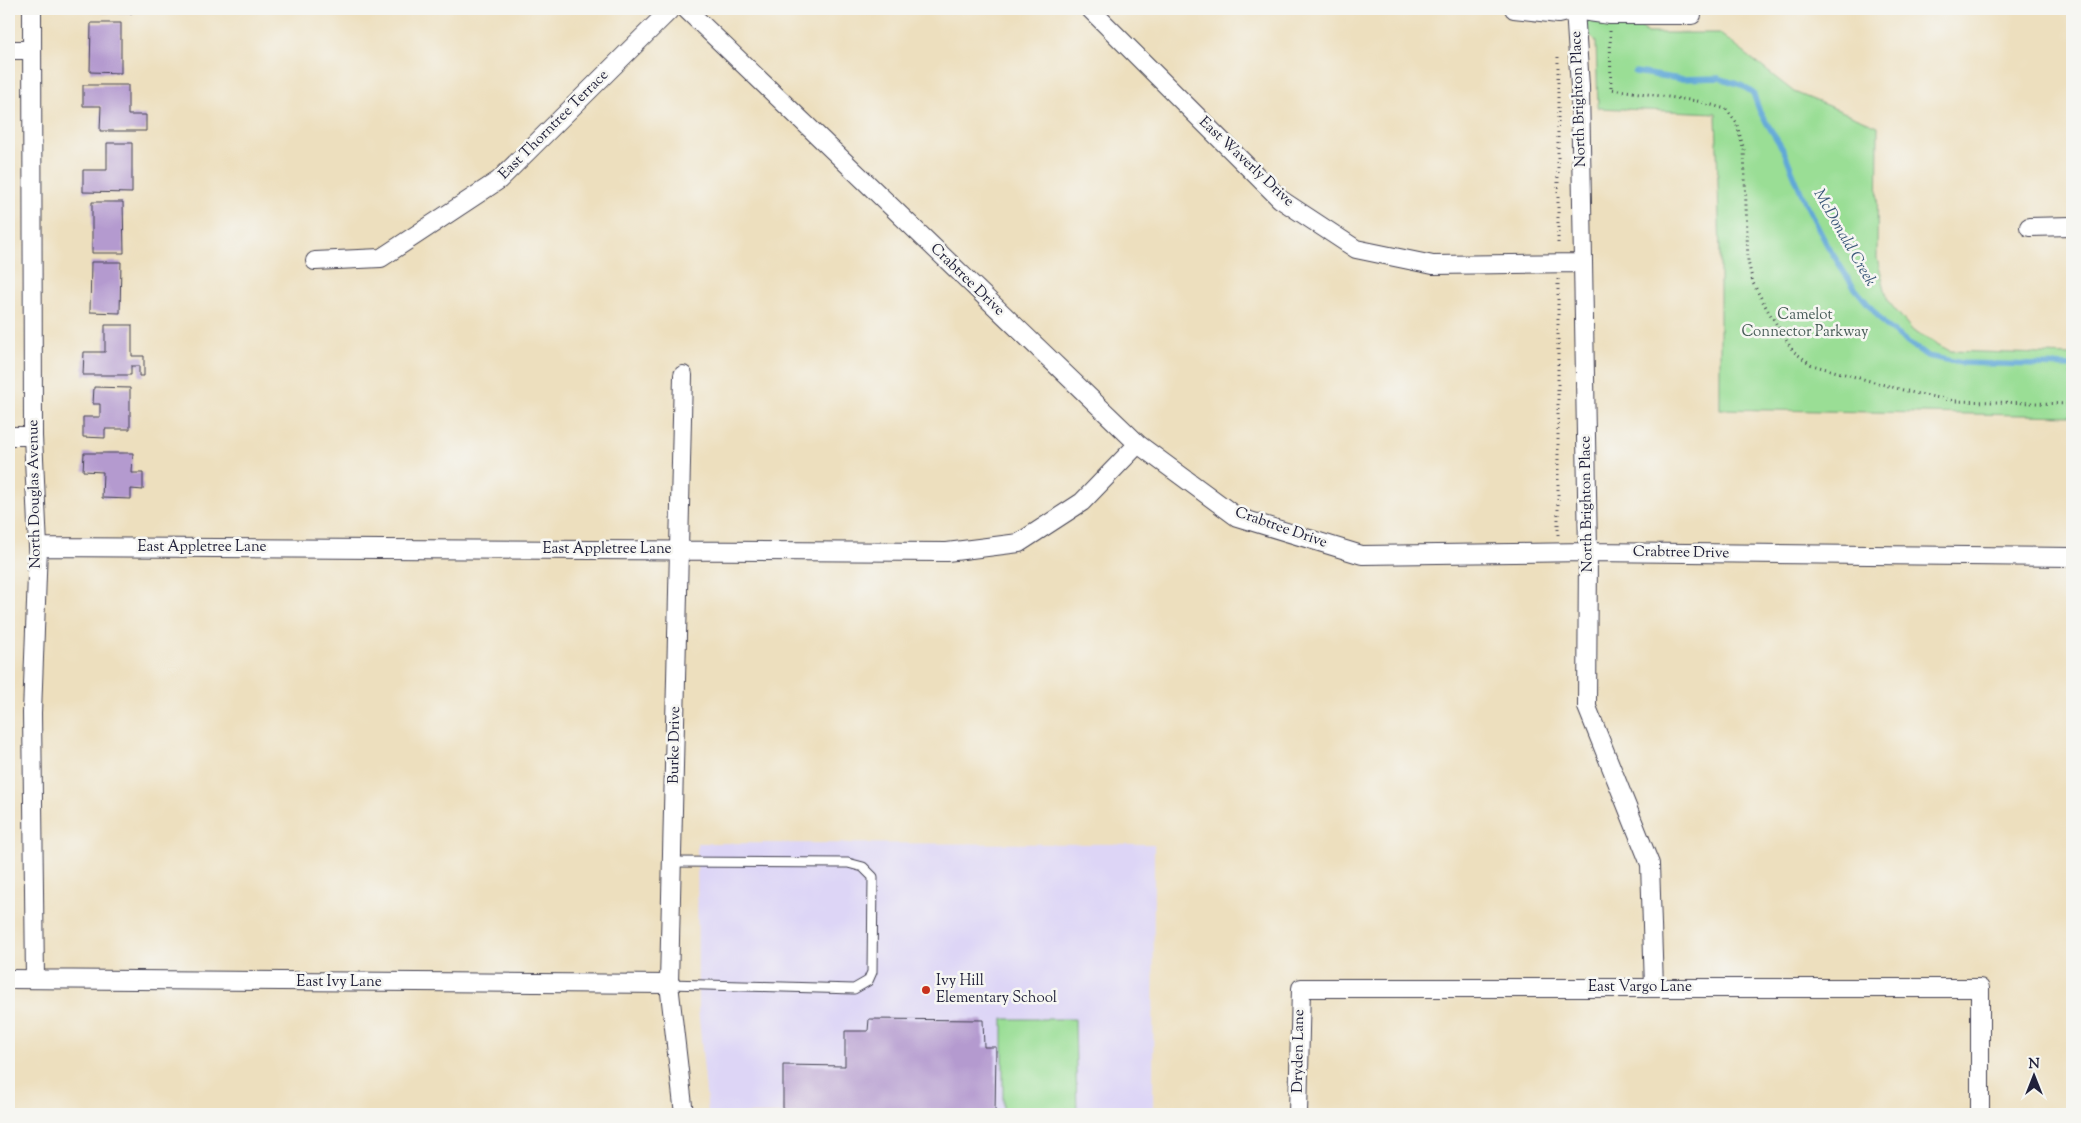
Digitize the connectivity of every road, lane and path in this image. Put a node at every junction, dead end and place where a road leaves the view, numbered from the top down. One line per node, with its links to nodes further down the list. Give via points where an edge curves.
1 (32, 9): 10 (street, North Douglas Avenue)
2 (671, 9): 13 (street, East Thorntree Terrace, via 499,180 381,258)
3 (686, 9): 19 (street, Crabtree Drive)
4 (1090, 9): 14 (street, East Waverly Drive, via 1280,199 1356,249 1433,265)
5 (1514, 9): 6 (street, via 1558,14)
6 (1575, 9): 7 (street); 14 (street, North Brighton Place, via 1580,87)
7 (1610, 15): 8 (street); 16 (path, via 1611,89 1697,101 1726,109 1736,122 1744,150 1748,260 1753,283 1793,351 1812,365 1955,401)
8 (1692, 15)
9 (9, 50): 10 (street)
10 (32, 50): 18 (street, North Douglas Avenue)
11 (2072, 226): 12 (street)
12 (2029, 227)
13 (315, 261)
14 (1583, 263): 22 (street, North Brighton Place)
15 (683, 375): 21 (street, Burke Drive)
16 (2072, 404)
17 (9, 436): 18 (street)
18 (33, 436): 20 (street, North Douglas Avenue)
19 (1138, 444): 21 (street, East Appletree Lane, via 1082,502 1019,543 947,552); 22 (street, Crabtree Drive, via 1237,517 1362,555)
20 (38, 547): 21 (street, East Appletree Lane); 26 (street, North Douglas Avenue, via 32,713)
21 (679, 549): 24 (street, Burke Drive)
22 (1588, 552): 23 (street, Crabtree Drive); 28 (street, North Brighton Place, via 1587,706 1650,864)
23 (2072, 557)
24 (672, 862): 27 (street, Burke Drive); 27 (lane, via 841,863 863,867 873,877 872,972 868,981 854,989)
25 (9, 980): 26 (street, East Ivy Lane)
26 (35, 980): 27 (street, East Ivy Lane)
27 (669, 984): 30 (street, Burke Drive)
28 (1654, 987): 29 (street, East Vargo Lane); 32 (street, East Vargo Lane, via 1980,988)
29 (1301, 988): 31 (street, Dryden Lane)
30 (684, 1114)
31 (1298, 1114)
32 (1980, 1114)

